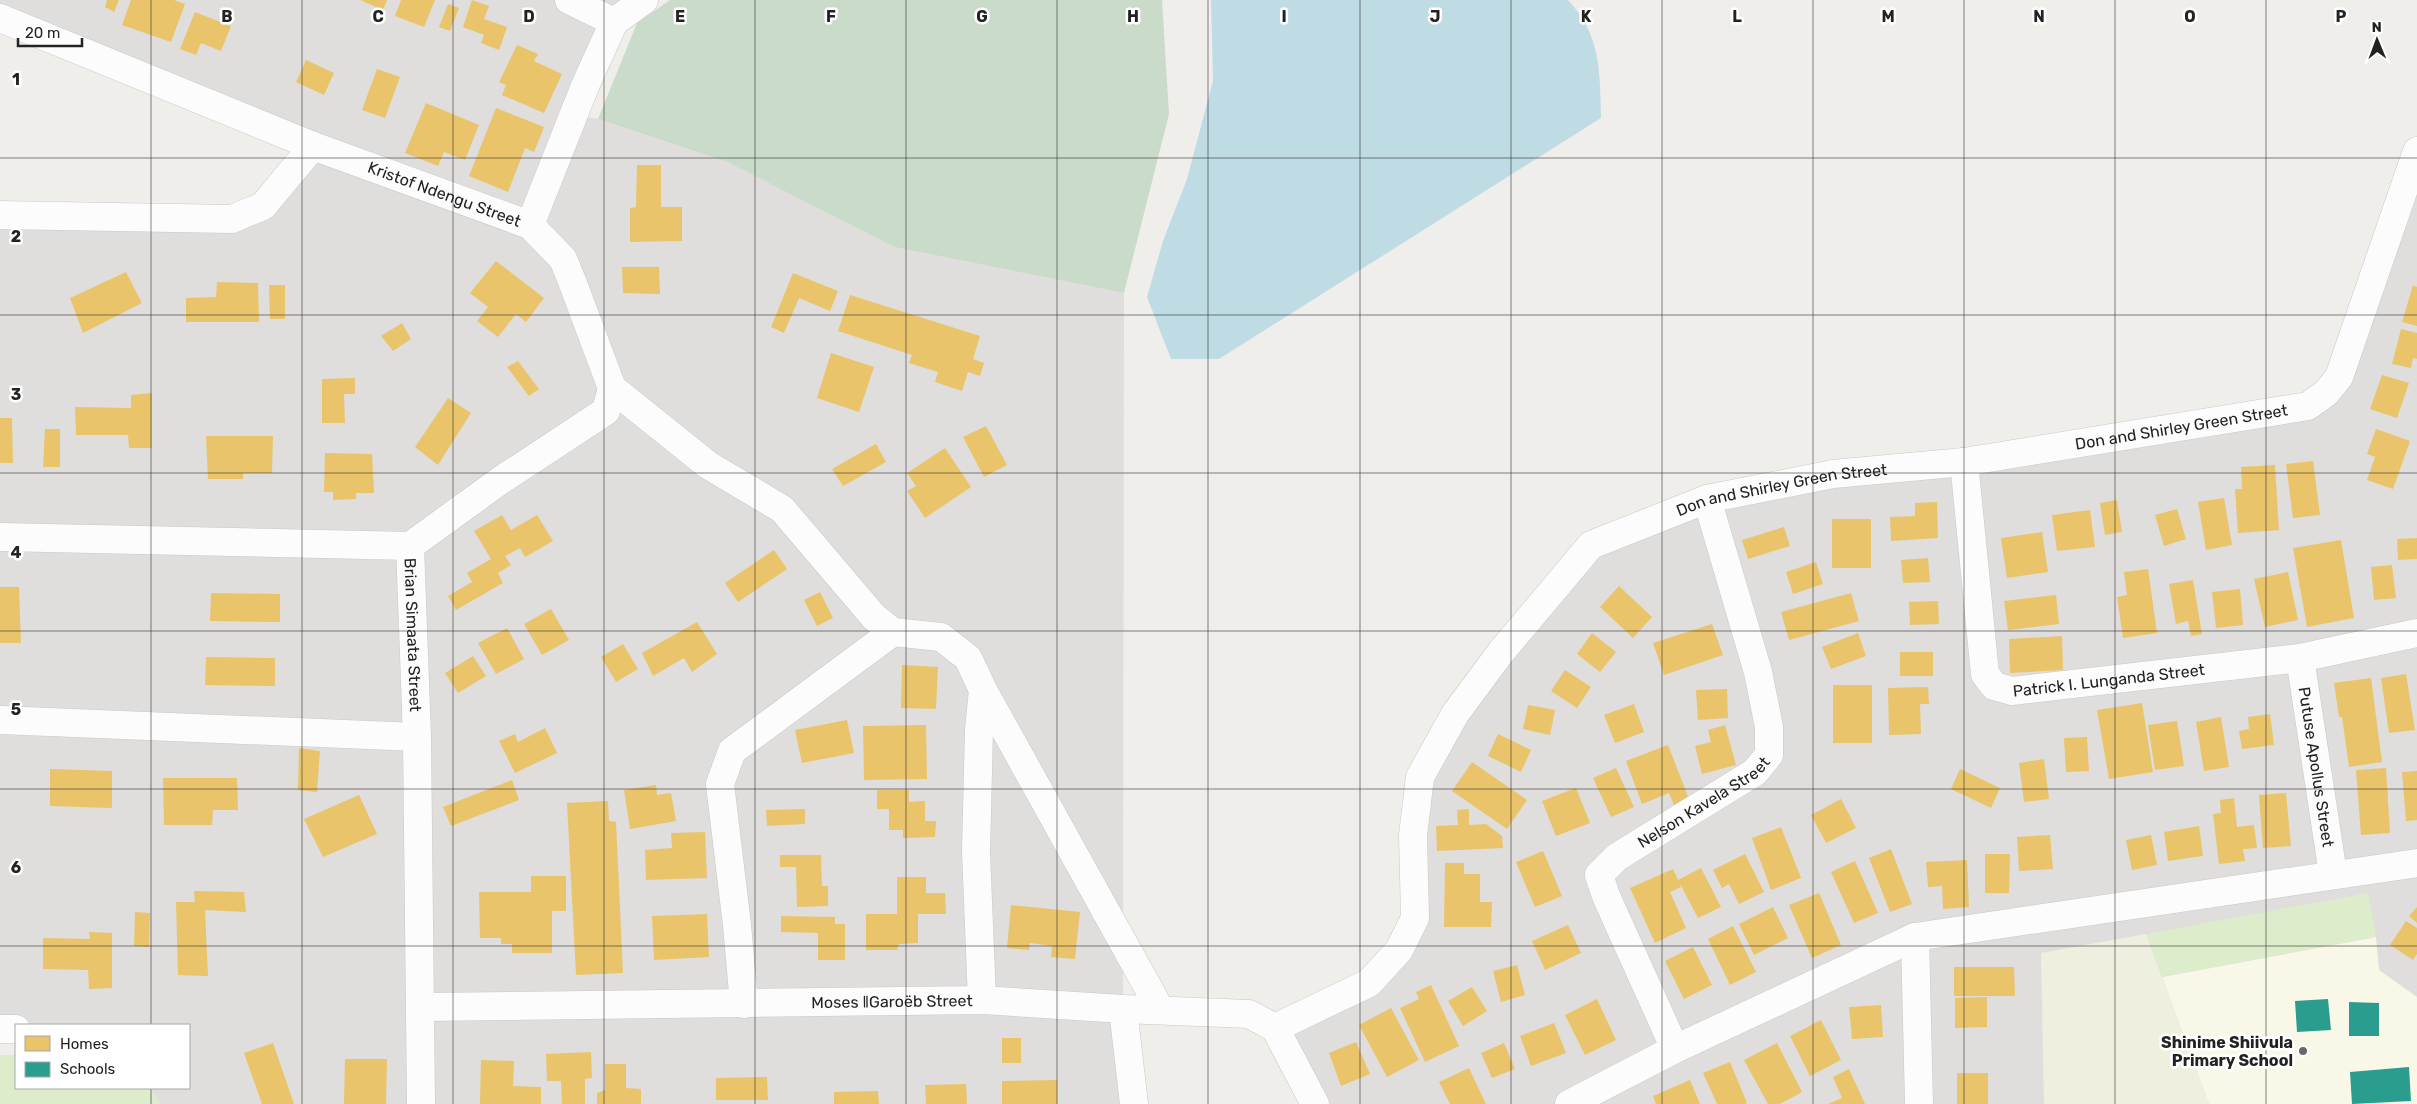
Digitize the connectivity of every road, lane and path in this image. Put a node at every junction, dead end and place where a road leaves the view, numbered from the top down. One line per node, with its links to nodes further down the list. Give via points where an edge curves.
1 (569, 0): 4 (street)
2 (644, 0): 4 (street)
3 (0, 18): 5 (street, Kristof Ndengu Street)
4 (614, 22): 8 (street)
5 (313, 146): 7 (street, via 263,206 232,219); 8 (street, Kristof Ndengu Street)
6 (2417, 151): 10 (street, Don and Shirley Green Street, via 2339,377 2326,393 2308,406)
7 (0, 214)
8 (530, 225): 9 (street, Kristof Ndengu Street, via 563,259)
9 (612, 388): 13 (street, via 606,411 501,480); 14 (street, via 708,465 782,509 874,617)
10 (1964, 462): 11 (street, Don and Shirley Green Street, via 1833,474); 16 (street, Patrick I. Lunganda Street, via 1985,674 1994,686 2012,691)
11 (1708, 499): 28 (street, Don and Shirley Green Street, via 1591,545 1552,589 1455,714 1420,777 1413,835 1415,918 1400,950 1369,983); 31 (street, Nelson Kavela Street, via 1758,672 1769,727 1769,755 1756,772 1617,857 1599,875)
12 (0, 537): 13 (street, Brian Simaata Street)
13 (410, 546): 19 (street, Brian Simaata Street)
14 (893, 632): 17 (street, via 941,638 968,658); 24 (street, via 732,751 720,784)
15 (2417, 633): 16 (street, Patrick I. Lunganda Street)
16 (2300, 658): 21 (street, Putuse Apollus Street)
17 (982, 690): 23 (street, via 976,852); 27 (street)
18 (0, 720): 19 (street)
19 (417, 737): 25 (street, Brian Simaata Street)
20 (2417, 863): 21 (street)
21 (2333, 874): 22 (street)
22 (1915, 938): 31 (street); 36 (street)
23 (982, 1000): 24 (street, Moses ǁGaroëb Street); 26 (street, Moses ǁGaroëb Street)
24 (744, 1004): 25 (street, Moses ǁGaroëb Street)
25 (421, 1007): 33 (street, Brian Simaata Street)
26 (1122, 1009): 27 (street, Moses ǁGaroëb Street); 34 (street)
27 (1160, 1010): 28 (street, Moses ǁGaroëb Street, via 1249,1014)
28 (1275, 1028): 35 (street)
29 (0, 1029): 30 (street)
30 (15, 1029)
31 (1675, 1049): 32 (street)
32 (1577, 1102)
33 (421, 1104)
34 (1134, 1104)
35 (1315, 1104)
36 (1919, 1104)

